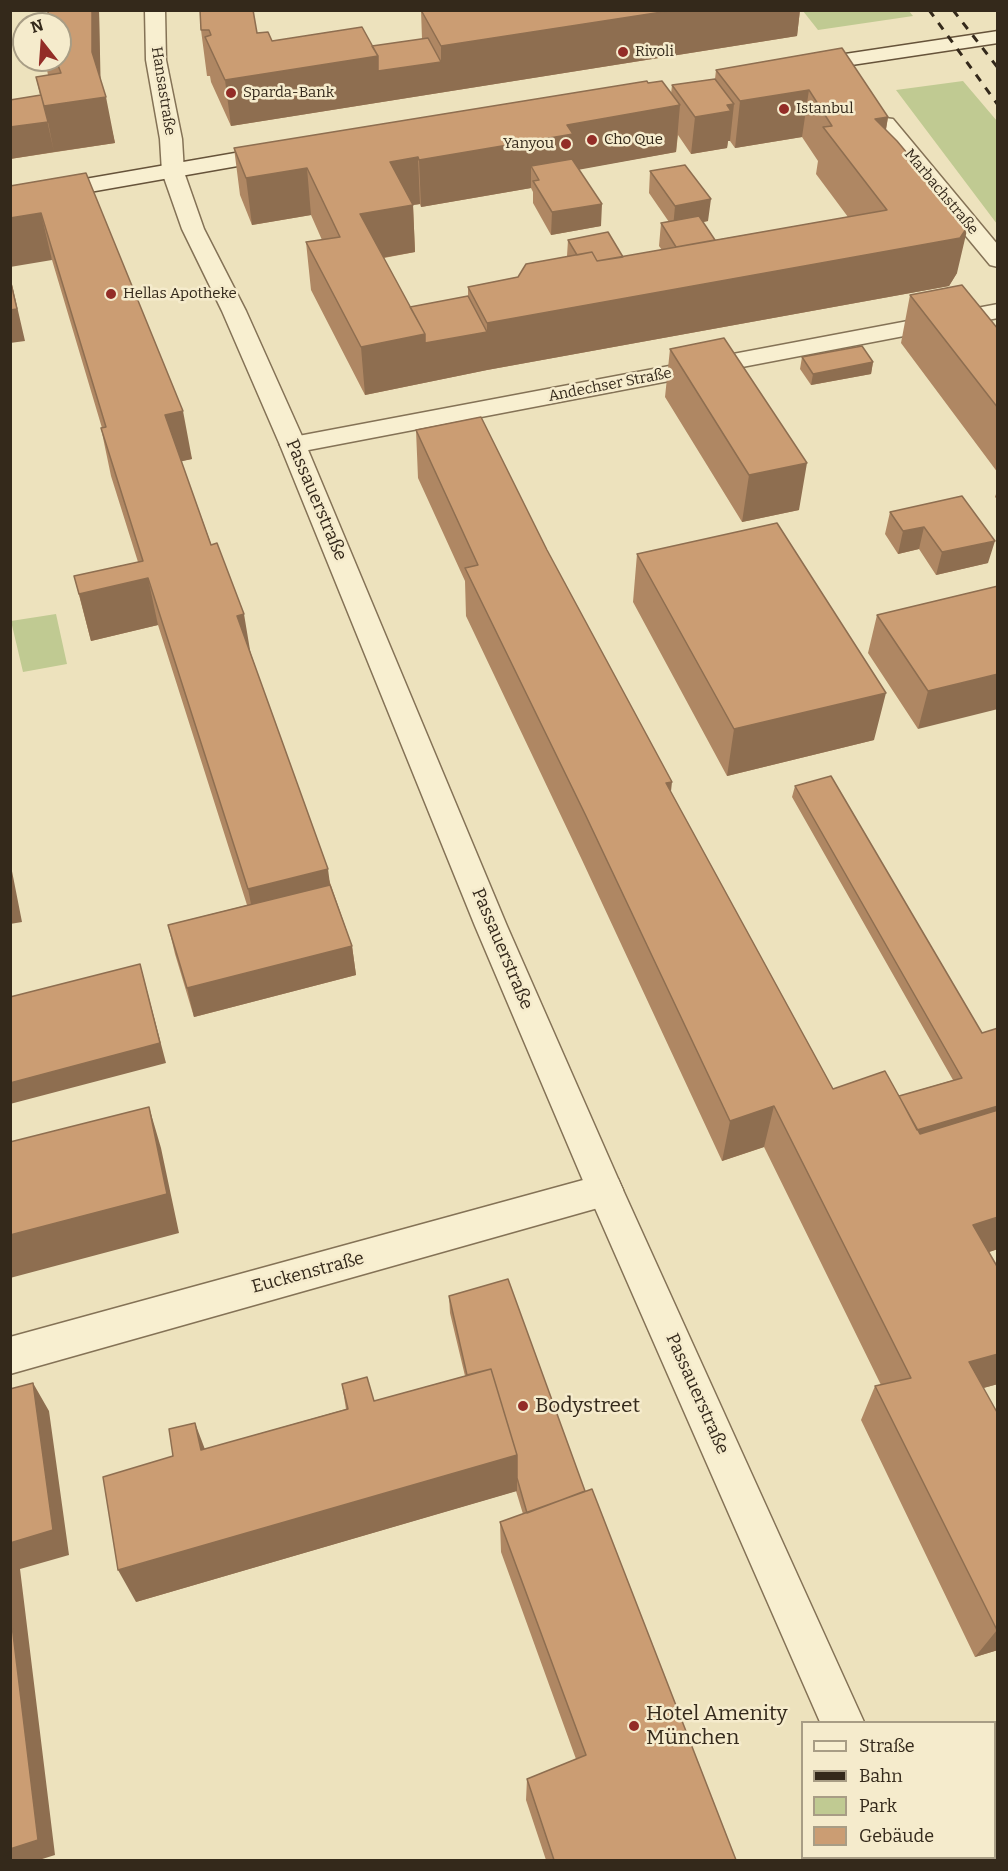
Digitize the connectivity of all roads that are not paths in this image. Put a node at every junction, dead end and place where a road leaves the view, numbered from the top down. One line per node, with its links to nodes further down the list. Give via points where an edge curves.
1 (155, 10): 6 (street, Hansastraße, via 156,60)
2 (998, 37): 3 (street)
3 (781, 70)
4 (885, 124): 8 (street, Marbachstraße)
5 (303, 149): 6 (street)
6 (173, 172): 7 (street); 10 (street, Passauerstraße, via 194,229)
7 (10, 199)
8 (998, 260)
9 (998, 311): 10 (street, Andechser Straße)
10 (293, 445): 11 (street, Passauerstraße, via 491,926)
11 (605, 1190): 12 (street, Euckenstraße); 13 (street, Passauerstraße)
12 (10, 1356)
13 (842, 1721)

